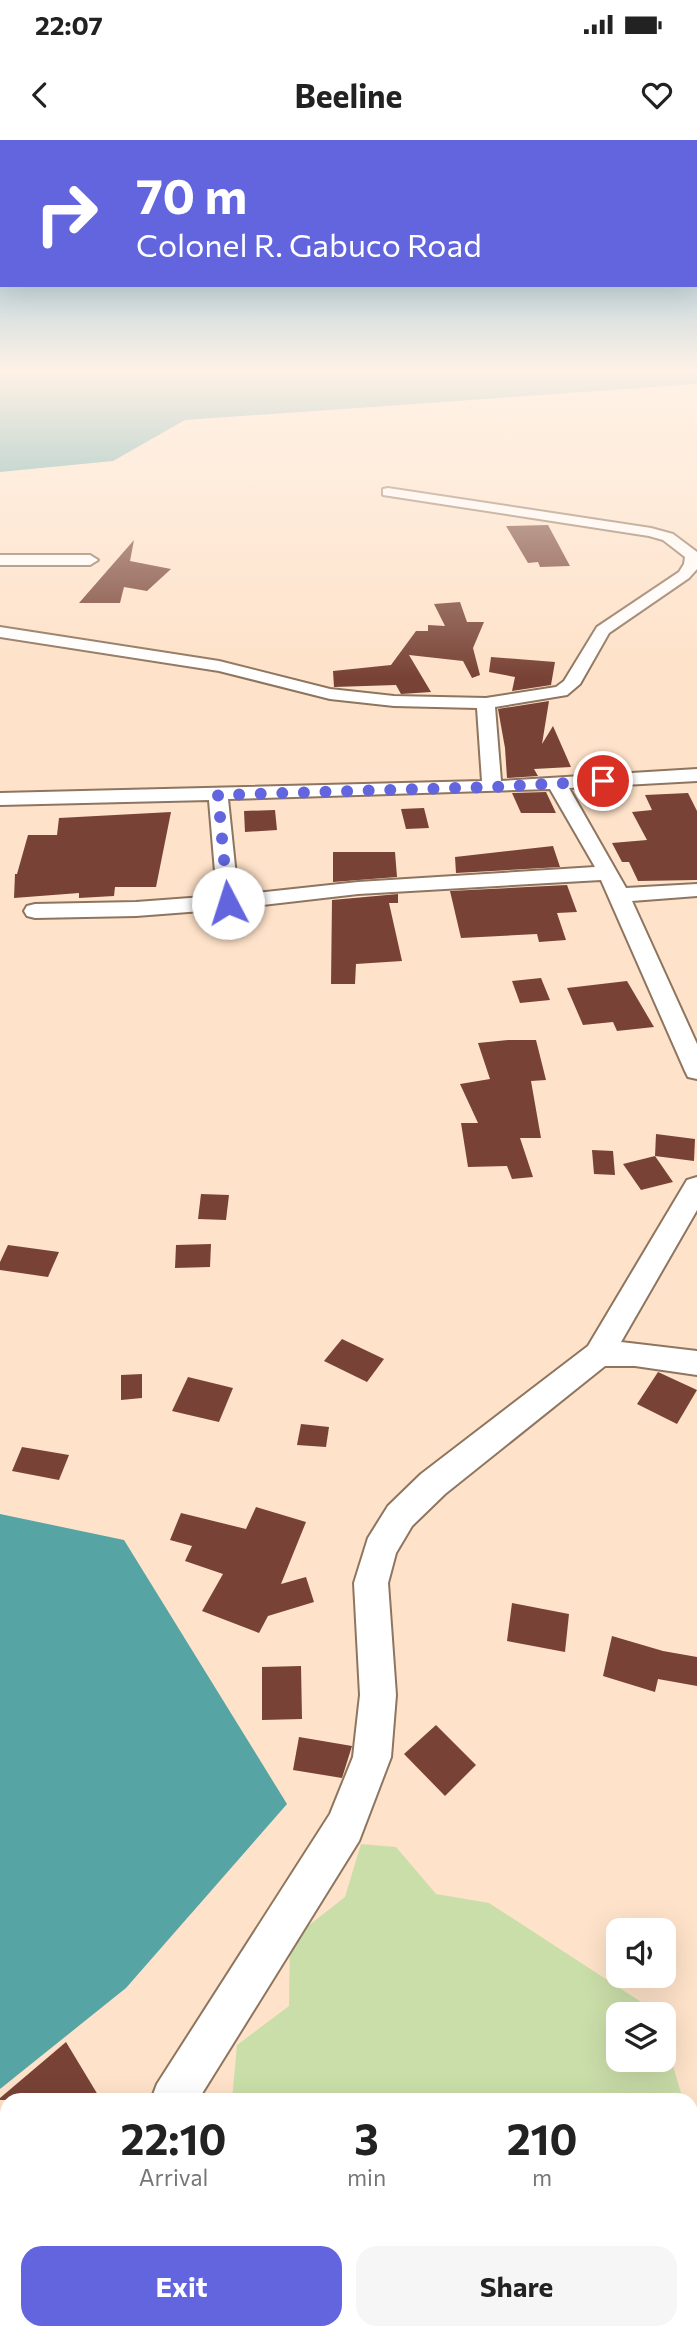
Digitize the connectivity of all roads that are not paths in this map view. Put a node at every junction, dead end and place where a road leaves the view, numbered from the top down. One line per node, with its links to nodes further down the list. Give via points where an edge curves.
1 (388, 492): 5 (street, via 651,532 668,537 693,556 684,575 603,630 571,684 561,691)
2 (0, 560): 3 (street)
3 (90, 560)
4 (0, 632): 5 (street, via 219,666 330,694)
5 (486, 703): 8 (street)
6 (697, 775): 7 (street)
7 (556, 784): 8 (street); 11 (street)
8 (492, 787): 9 (street)
9 (218, 795): 10 (street); 14 (street)
10 (0, 799)
11 (609, 873): 13 (street); 14 (street, via 358,888)
12 (697, 890): 13 (street)
13 (620, 895): 16 (street)
14 (228, 903): 15 (street)
15 (35, 911)
16 (697, 1071)
17 (697, 1187): 18 (street)
18 (599, 1354): 19 (street); 20 (street, via 433,1484 400,1516 380,1549 372,1583 378,1695 372,1757 345,1827)
19 (697, 1363)
20 (177, 2093)

